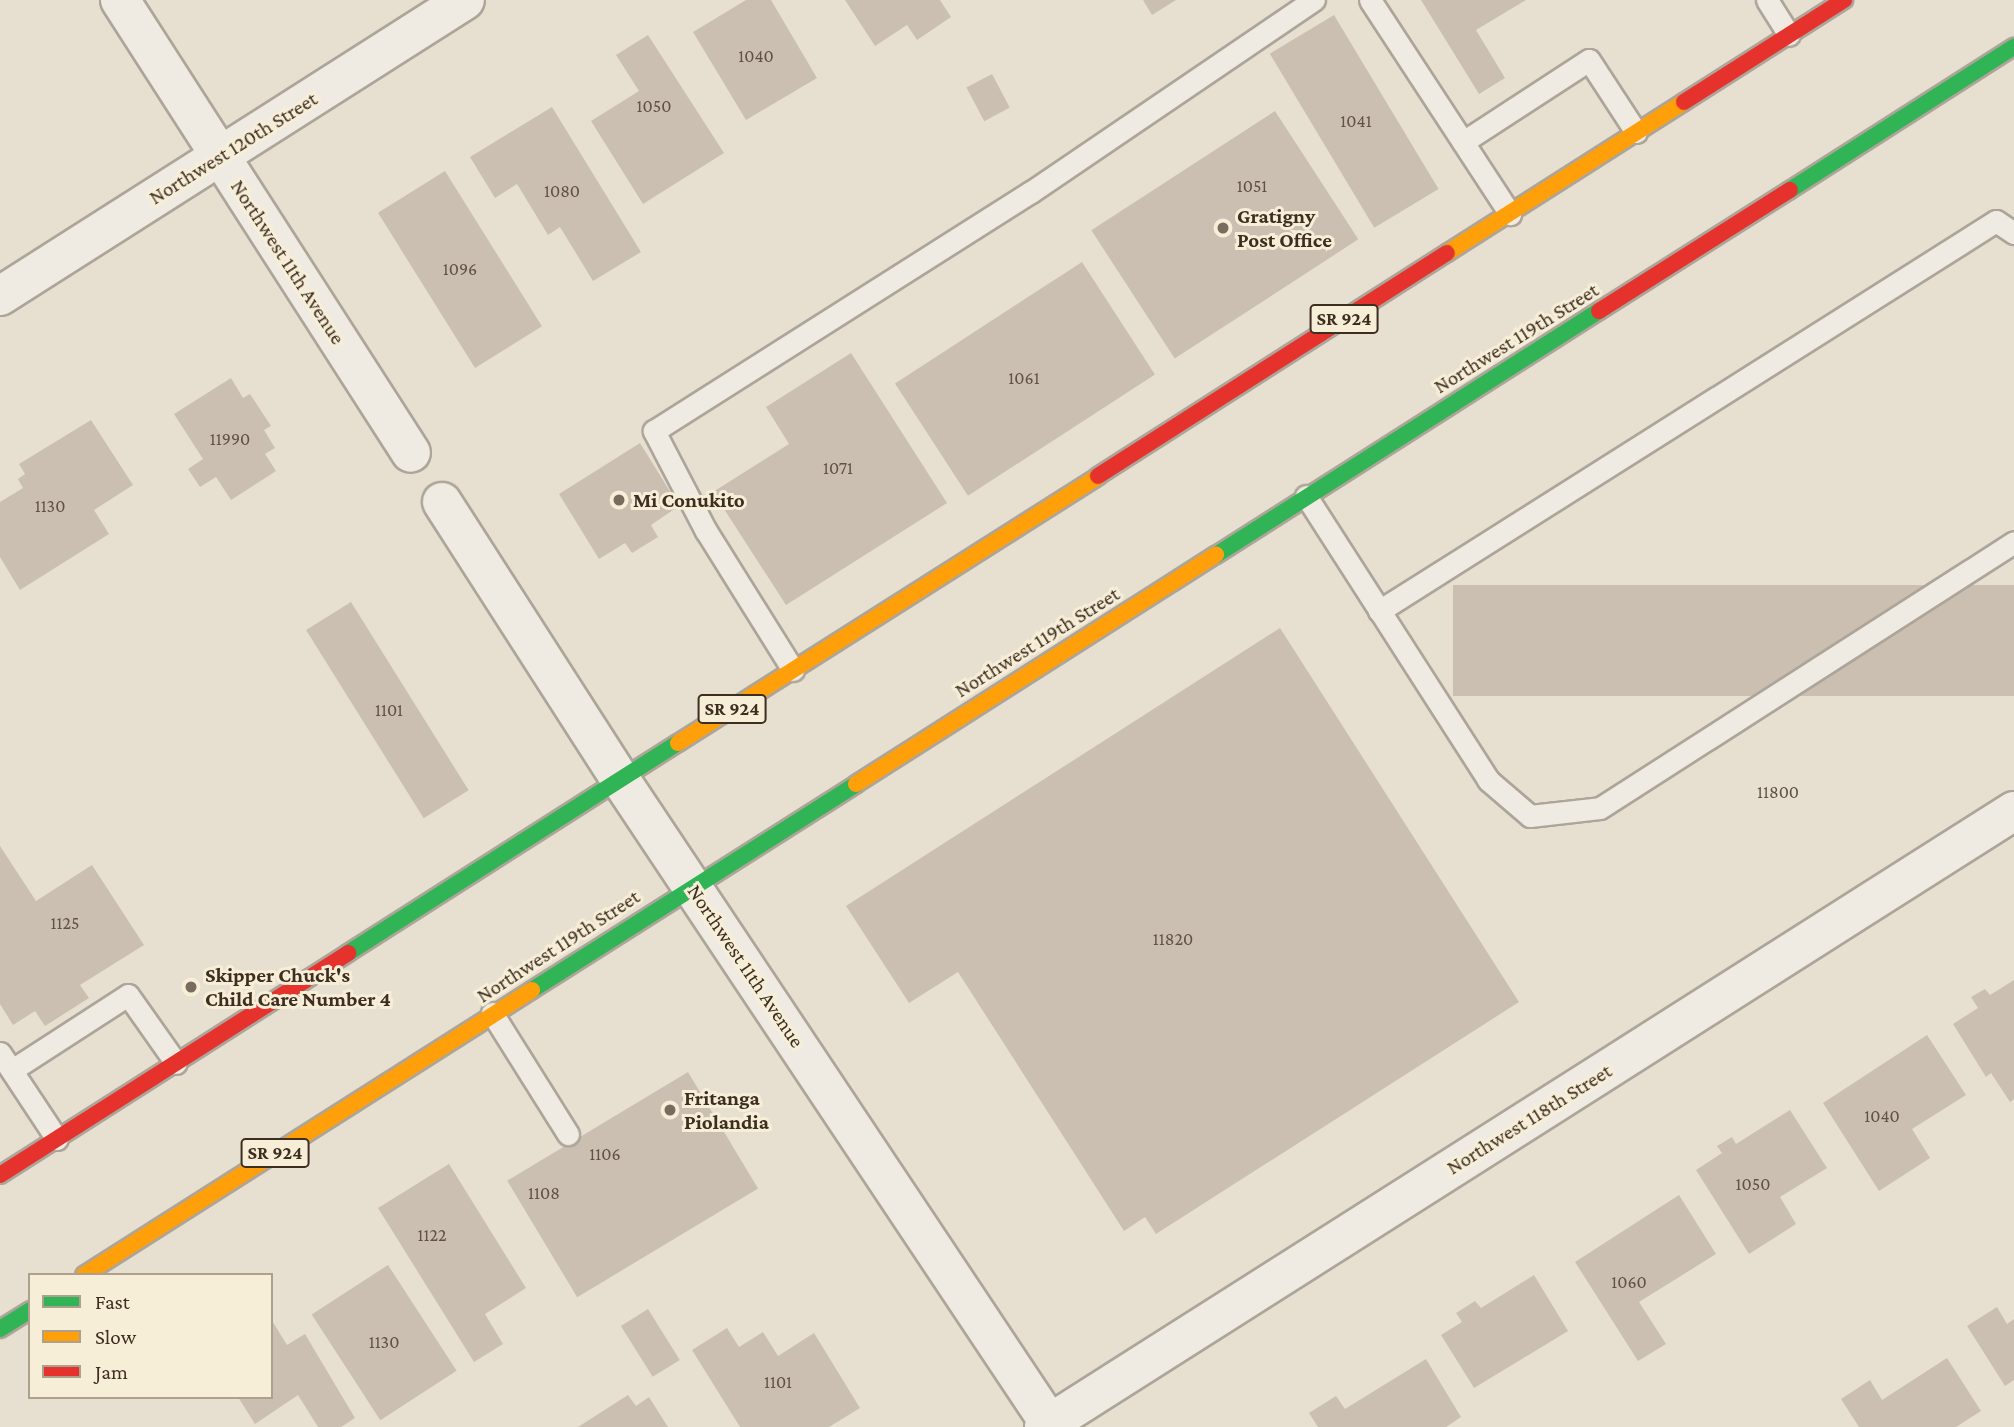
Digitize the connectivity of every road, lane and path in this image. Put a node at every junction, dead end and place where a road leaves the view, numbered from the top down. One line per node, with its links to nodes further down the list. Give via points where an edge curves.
1 (120, 0): 11 (street, Northwest 11th Avenue)
2 (465, 0): 11 (street, Northwest 120th Street)
3 (1314, 0): 20 (lane, via 1031,192 653,431 706,531)
4 (1370, 0): 10 (lane)
5 (1767, 0): 7 (lane)
6 (1844, 0): 7 (highway, SR 924)
7 (1789, 35): 9 (highway, SR 924)
8 (2014, 47): 16 (highway, Northwest 119th Street / SR 924)
9 (1636, 132): 10 (lane, via 1589,60); 12 (highway, SR 924)
10 (1463, 142): 12 (lane)
11 (221, 156): 14 (street, Northwest 120th Street); 15 (street, Northwest 11th Avenue)
12 (1510, 214): 20 (highway, SR 924)
13 (2014, 233): 19 (lane, via 1996,221)
14 (0, 296)
15 (411, 453)
16 (1306, 496): 19 (lane); 23 (highway, Northwest 119th Street / SR 924)
17 (442, 502): 21 (street, Northwest 11th Avenue)
18 (2014, 542): 19 (lane, via 1601,808 1531,816 1488,779)
19 (1379, 611)
20 (793, 670): 21 (highway, SR 924)
21 (620, 779): 23 (street, Northwest 11th Avenue); 26 (highway, SR 924)
22 (2014, 811): 33 (street, Northwest 118th Street)
23 (692, 885): 24 (highway, Northwest 119th Street / SR 924); 33 (street, Northwest 11th Avenue)
24 (492, 1013): 27 (lane); 30 (highway, Northwest 119th Street / SR 924)
25 (6, 1062): 26 (lane, via 128,995); 28 (lane)
26 (176, 1063): 28 (highway, SR 924)
27 (568, 1134)
28 (57, 1139): 29 (highway, SR 924)
29 (0, 1174)
30 (88, 1273)
31 (28, 1311): 32 (highway)
32 (0, 1329)
33 (1049, 1426)

